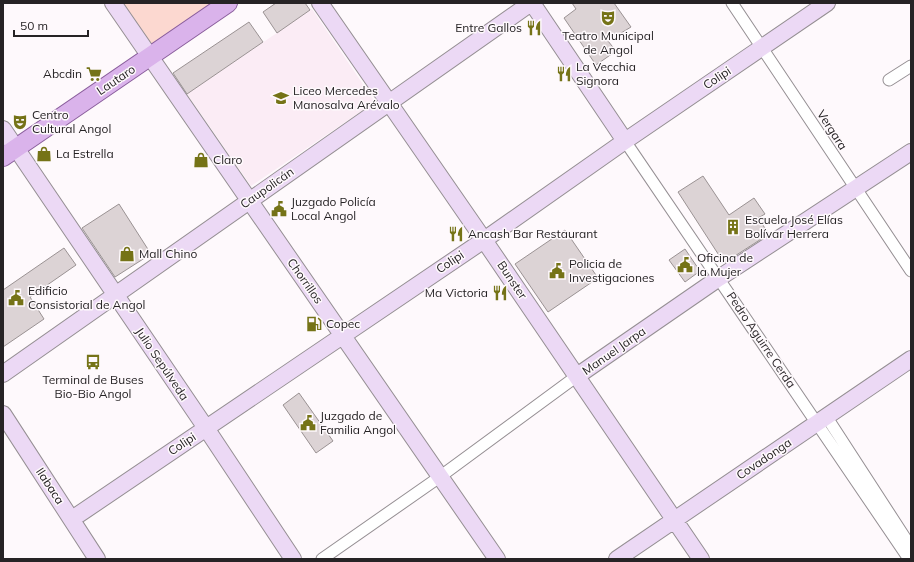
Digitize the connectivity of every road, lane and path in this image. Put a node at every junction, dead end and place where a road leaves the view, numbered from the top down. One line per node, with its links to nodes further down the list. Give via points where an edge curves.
1 (113, 3): 8 (street, Chorrillos)
2 (228, 3): 8 (main road, Lautaro)
3 (320, 3): 11 (street, Bunster)
4 (532, 3): 11 (street, Caupolicán); 13 (street, Pedro Aguirre Cerda)
5 (732, 3): 7 (street, Vergara)
6 (827, 3): 7 (street, Colipi)
7 (762, 47): 13 (street, Colipi); 16 (street, Vergara)
8 (150, 57): 15 (main road, Lautaro); 17 (street, Chorrillos)
9 (911, 66): 10 (street)
10 (889, 80)
11 (389, 103): 17 (street, Caupolicán); 18 (street, Bunster)
12 (3, 130): 15 (street, Julio Sepúlveda)
13 (625, 141): 18 (street, Colipi); 20 (street, Pedro Aguirre Cerda)
14 (911, 152): 16 (street, Manuel Jarpa)
15 (10, 153): 21 (street, Julio Sepúlveda)
16 (856, 189): 19 (street, Vergara); 20 (street, Manuel Jarpa)
17 (250, 201): 21 (street, Caupolicán); 22 (street, Chorrillos)
18 (484, 240): 22 (street, Colipi); 25 (street, Bunster)
19 (911, 271)
20 (719, 278): 25 (street, Manuel Jarpa); 27 (street, Pedro Aguirre Cerda)
21 (115, 295): 24 (street, Caupolicán); 28 (street, Julio Sepúlveda)
22 (342, 335): 28 (street, Colipi); 29 (street, Chorrillos)
23 (911, 359): 27 (street, Covadonga)
24 (3, 374)
25 (578, 376): 29 (street, Manuel Jarpa); 31 (street, Bunster)
26 (3, 414): 30 (street, Ilabaca)
27 (821, 420): 31 (street, Covadonga); 32 (street, Pedro Aguirre Cerda); 39 (street, Pedro Aguirre Cerda)
28 (206, 428): 30 (street, Colipi); 34 (street, Julio Sepúlveda)
29 (441, 476): 35 (street, Manuel Jarpa); 36 (street, Chorrillos)
30 (72, 519): 33 (street, Ilabaca)
31 (674, 520): 37 (street, Covadonga); 38 (street, Bunster)
32 (911, 547)
33 (97, 559)
34 (293, 559)
35 (322, 559)
36 (497, 559)
37 (617, 559)
38 (701, 559)
39 (909, 559)

